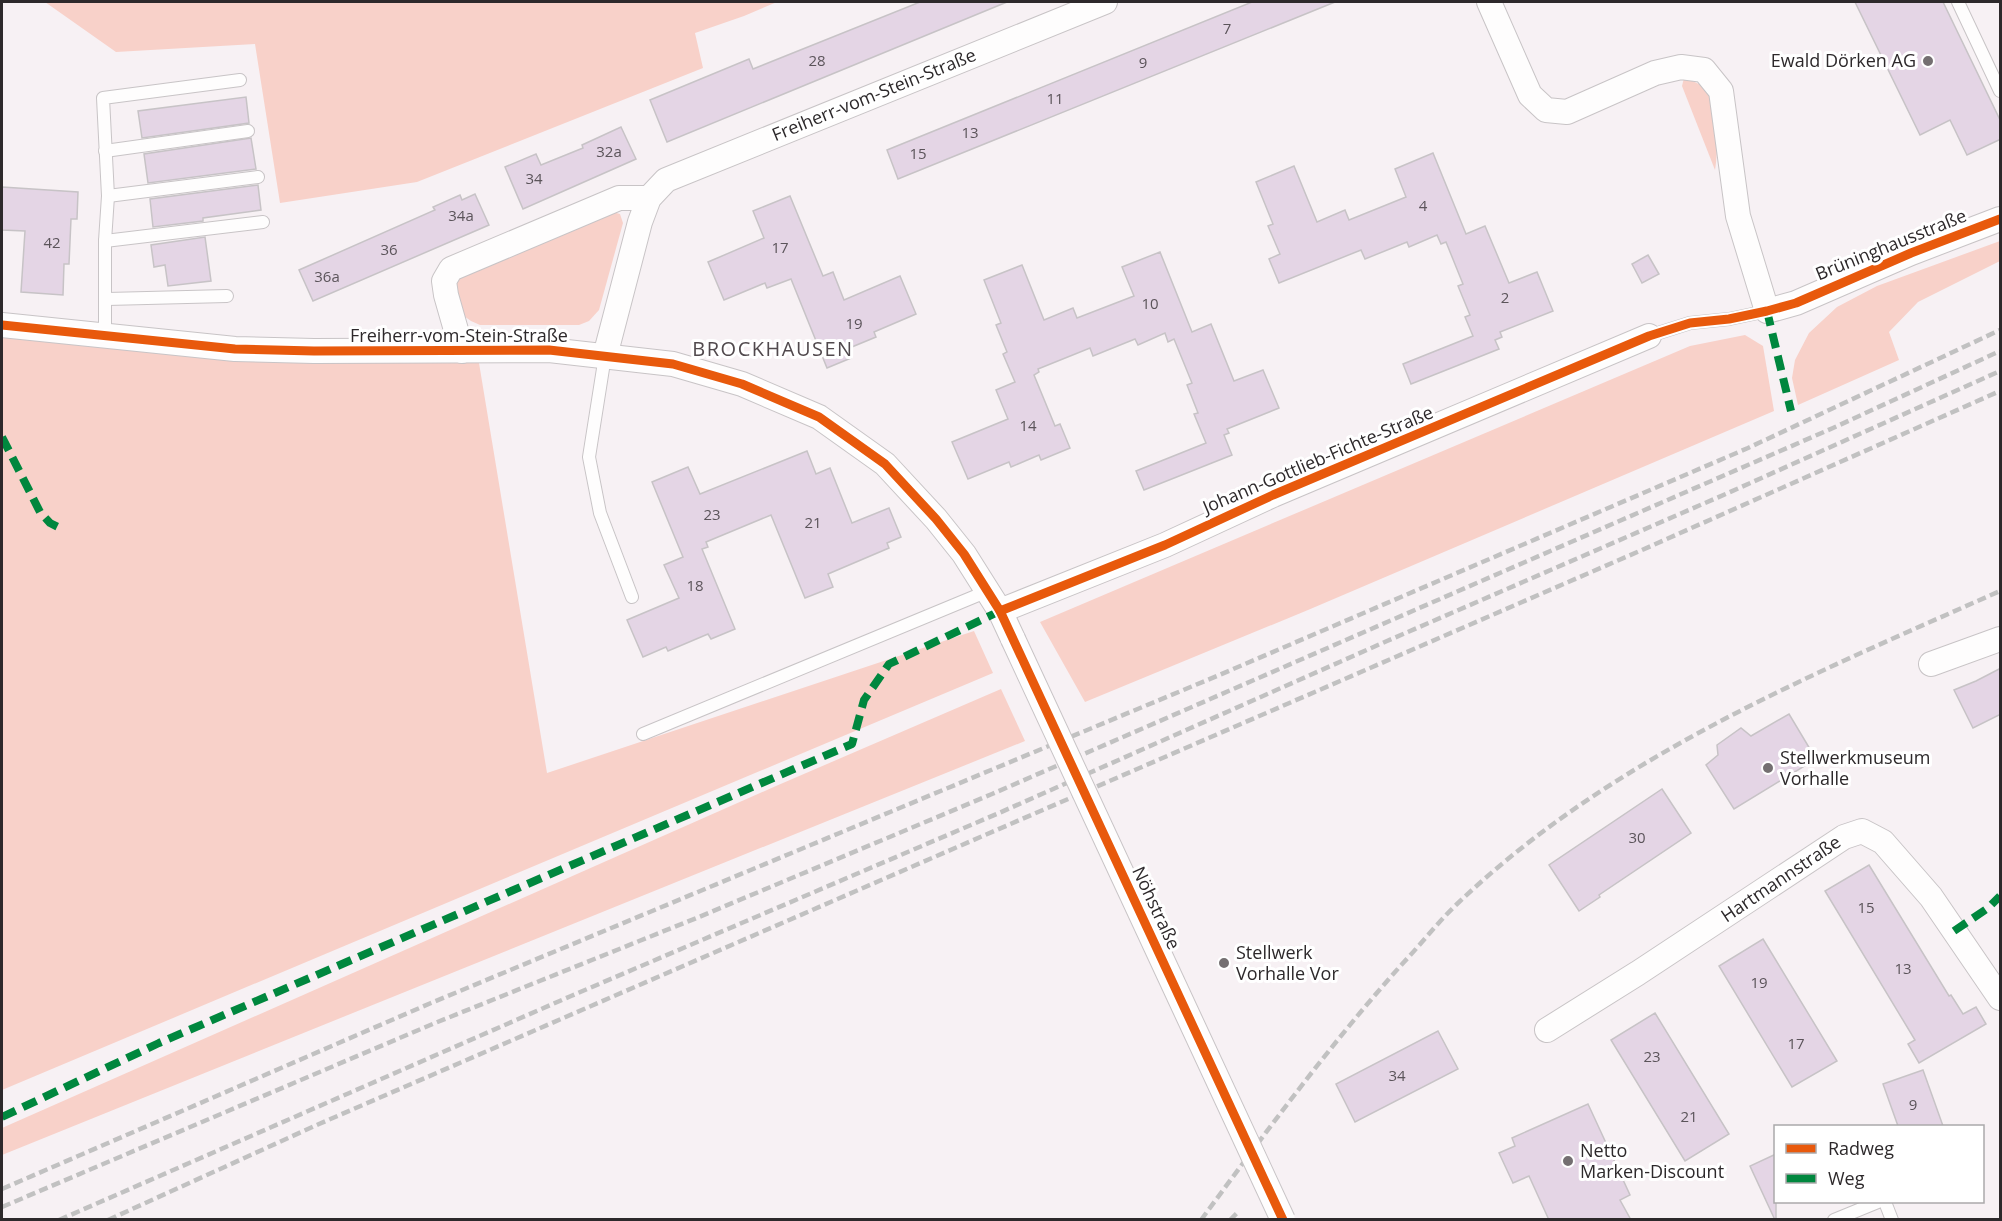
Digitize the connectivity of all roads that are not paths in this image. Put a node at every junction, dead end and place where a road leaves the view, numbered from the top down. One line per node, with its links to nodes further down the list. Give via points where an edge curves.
1 (1105, 2): 10 (street, Freiherr-vom-Stein-Straße, via 666,180)
2 (1489, 2): 16 (street, via 1530,95 1546,110 1567,112 1655,73 1681,67 1704,70 1721,91 1738,216)
3 (1958, 2): 5 (lane)
4 (240, 80): 7 (lane, via 103,98)
5 (2001, 91)
6 (248, 131): 7 (lane)
7 (105, 151): 9 (lane)
8 (258, 177): 9 (lane)
9 (108, 196): 13 (lane)
10 (649, 198): 20 (street, Freiherr-vom-Stein-Straße, via 619,198 451,269 444,281); 21 (street, Freiherr-vom-Stein-Straße)
11 (2001, 219): 16 (street, Brüninghausstraße, via 1796,303)
12 (263, 222): 13 (lane)
13 (105, 241): 15 (lane)
14 (227, 296): 15 (lane)
15 (106, 298): 18 (lane)
16 (1767, 311): 19 (lane, via 1690,323)
17 (2, 325): 18 (street, Freiherr-vom-Stein-Straße)
18 (105, 336): 20 (street, Freiherr-vom-Stein-Straße, via 235,348)
19 (1649, 336): 23 (street, Johann-Gottlieb-Fichte-Straße, via 1164,545)
20 (462, 351): 21 (street, Freiherr-vom-Stein-Straße, via 549,350)
21 (605, 356): 22 (lane, via 589,457 600,513); 23 (street, Freiherr-vom-Stein-Straße, via 673,364 742,384 819,417 885,464 964,554)
22 (632, 597)
23 (994, 601): 26 (lane); 31 (street, Nöhstraße, bridge)
24 (2001, 639): 25 (street)
25 (1931, 664)
26 (643, 734)
27 (2001, 998): 28 (street, Hartmannstraße, via 1930,897 1883,842 1862,831 1844,837)
28 (1547, 1030)
29 (1876, 1203): 32 (lane)
30 (1885, 1203): 33 (lane)
31 (1283, 1220)
32 (1834, 1220)
33 (1892, 1220)

